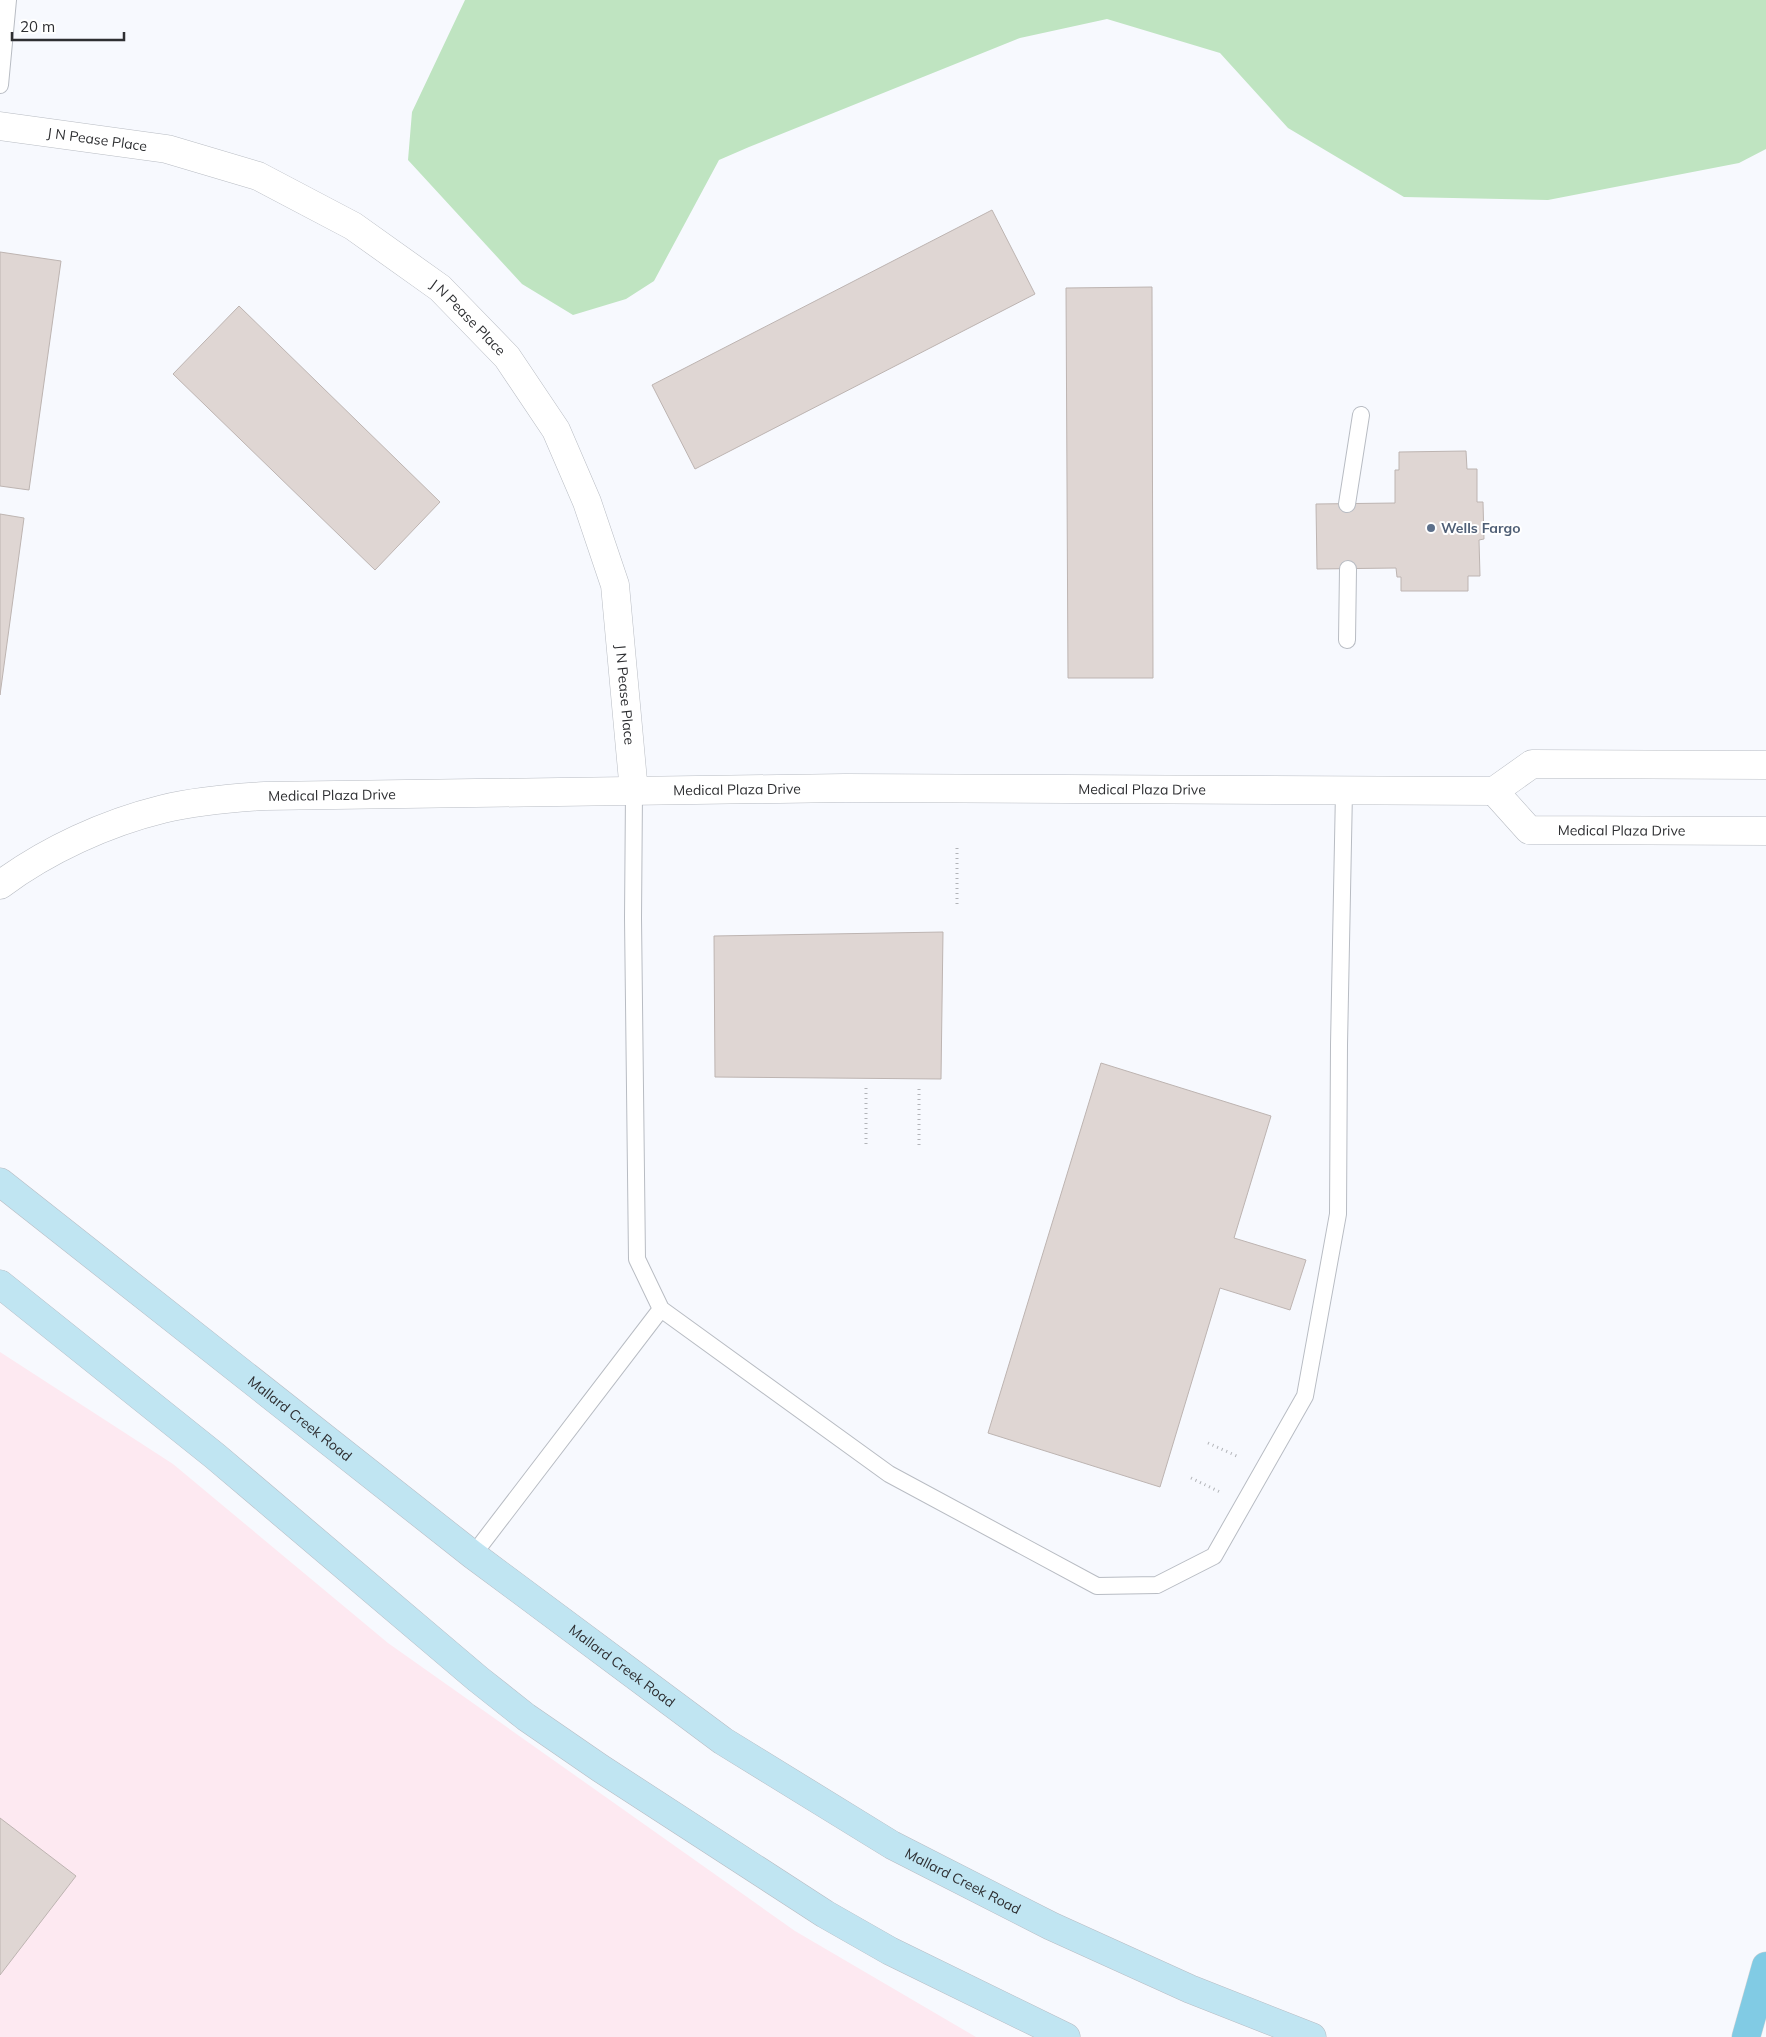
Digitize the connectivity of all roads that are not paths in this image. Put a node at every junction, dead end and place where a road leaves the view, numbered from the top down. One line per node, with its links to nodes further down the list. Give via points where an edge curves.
1 (8, 0): 2 (lane)
2 (0, 85)
3 (0, 126): 11 (street, J N Pease Place, via 166,149 258,176 353,226 440,288 500,350 556,430 587,502 615,584)
4 (1361, 415): 5 (lane)
5 (1347, 504)
6 (1348, 568): 7 (lane)
7 (1347, 640)
8 (1766, 765): 10 (street, via 1532,764)
9 (1344, 791): 10 (street, Medical Plaza Drive); 11 (street, Medical Plaza Drive, via 845,788); 16 (lane, via 1338,1214 1305,1396 1214,1556 1157,1585 1097,1586 889,1474)
10 (1494, 791): 12 (street, Medical Plaza Drive, via 1529,830)
11 (634, 792): 13 (street, Medical Plaza Drive, via 265,796 200,802 162,809 100,831 50,853); 16 (lane, via 637,1259)
12 (1766, 831)
13 (0, 885)
14 (0, 1182): 17 (main road, Mallard Creek Road)
15 (0, 1284): 19 (main road, via 215,1456 478,1679 542,1728 825,1914 890,1951)
16 (661, 1309): 17 (lane)
17 (473, 1555): 20 (main road, Mallard Creek Road, via 723,1741 892,1845 1051,1926 1190,1988)
18 (1766, 1966): 21 (main road)
19 (1066, 2037)
20 (1312, 2037)
21 (1746, 2037)

